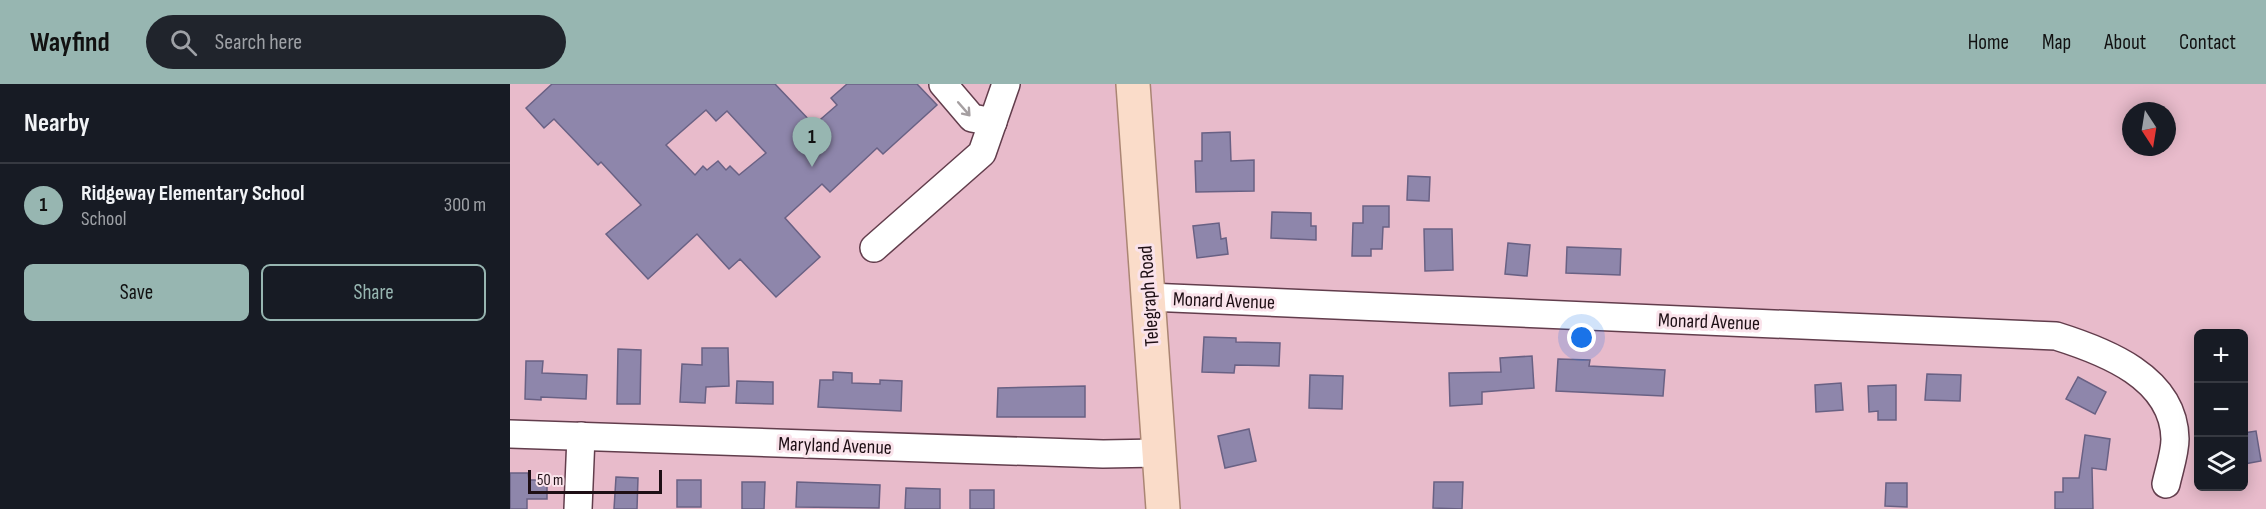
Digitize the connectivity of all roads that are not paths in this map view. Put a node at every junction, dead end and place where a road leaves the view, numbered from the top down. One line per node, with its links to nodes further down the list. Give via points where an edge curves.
1 (943, 84): 4 (street, one-way to 4, via 972,118)
2 (1006, 84): 4 (street)
3 (1133, 84): 6 (main road, Telegraph Road)
4 (993, 122): 5 (street, via 982,153)
5 (874, 248)
6 (1148, 297): 9 (main road, Telegraph Road); 10 (street, Monard Avenue, via 2056,336 2117,358 2144,377 2162,400 2172,420 2175,440)
7 (510, 434): 8 (street, Maryland Avenue)
8 (581, 436): 9 (street, Maryland Avenue); 11 (street)
9 (1159, 453): 12 (main road, Telegraph Road)
10 (2166, 484)
11 (578, 509)
12 (1163, 509)

